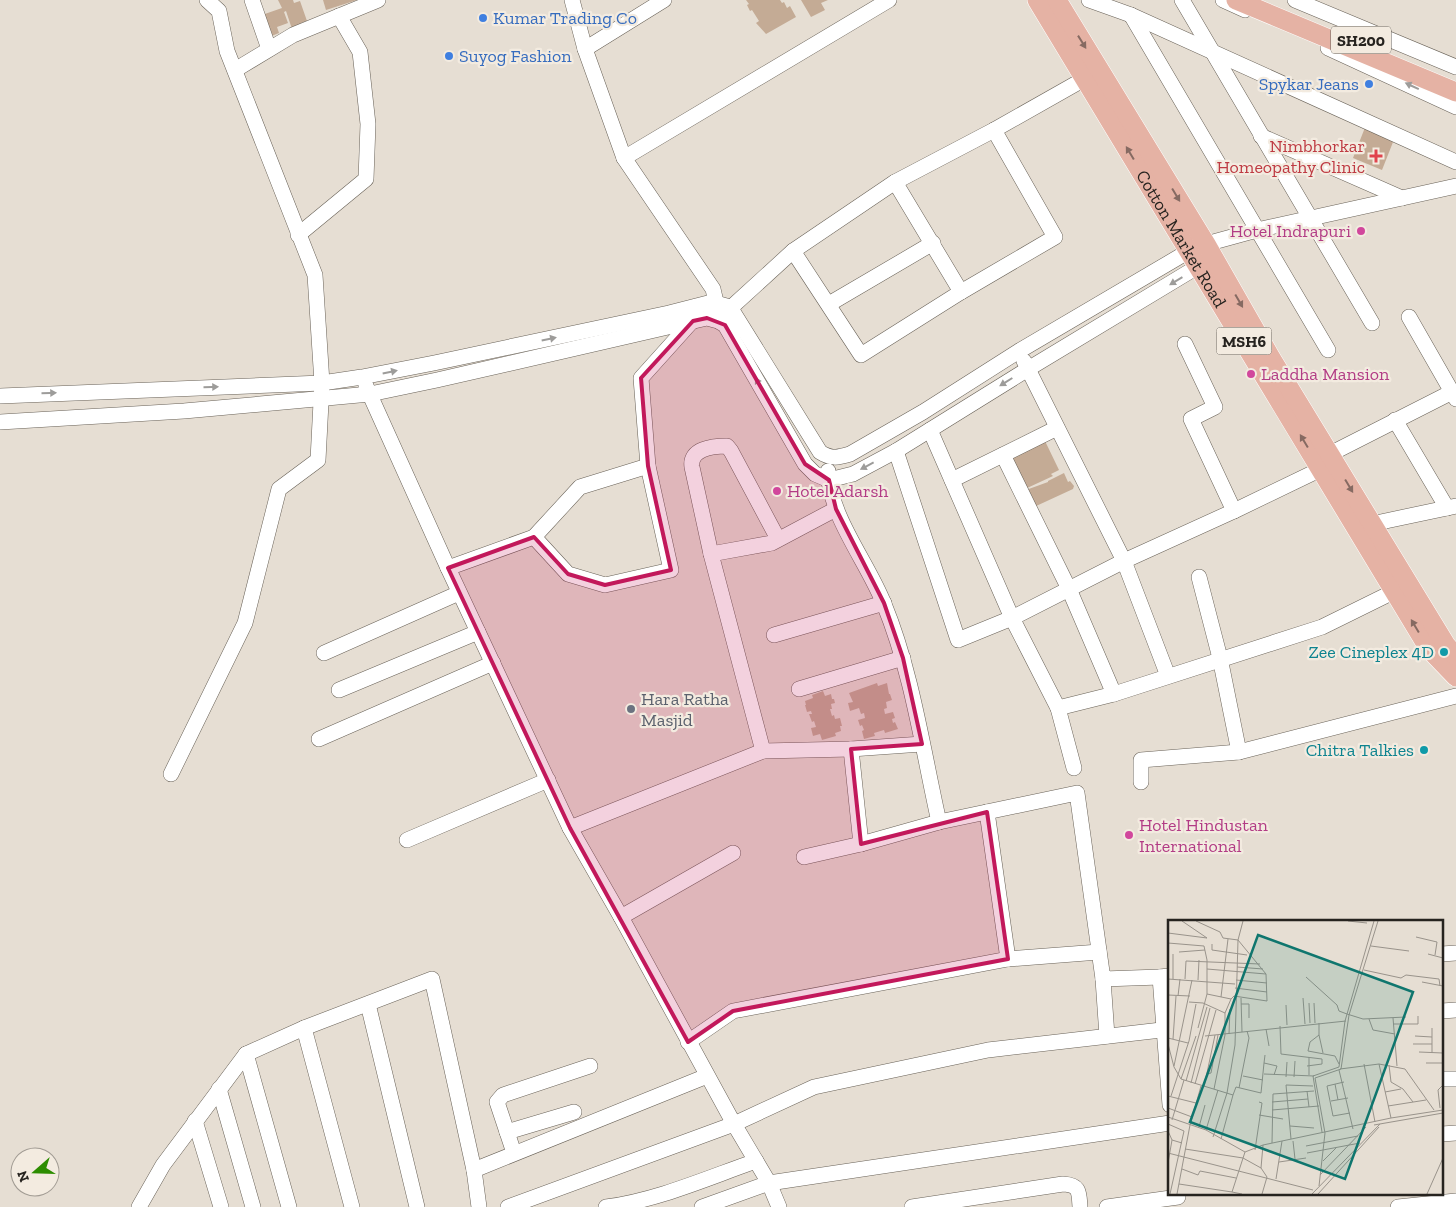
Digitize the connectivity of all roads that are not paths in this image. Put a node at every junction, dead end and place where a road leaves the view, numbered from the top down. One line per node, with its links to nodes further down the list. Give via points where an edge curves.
1 (207, 0): 21 (street, via 219,11)
2 (252, 0): 17 (street)
3 (378, 0): 16 (street)
4 (572, 0): 18 (street)
5 (664, 0): 18 (street)
6 (890, 0): 28 (street)
7 (1037, 0): 22 (main road, Cotton Market Road / MSH6)
8 (1057, 0): 22 (main road, Cotton Market Road / MSH6, one-way to 22)
9 (1088, 0): 15 (street)
10 (1182, 0): 19 (street)
11 (1223, 0): 25 (street, one-way to 11)
12 (1236, 0): 24 (main road)
13 (1267, 0): 23 (main road, SH200)
14 (1295, 0): 20 (street)
15 (1131, 15): 19 (street); 34 (street)
16 (339, 16): 17 (street); 35 (street, via 360,52 368,124 366,179)
17 (269, 49): 21 (street)
18 (585, 49): 28 (street)
19 (1210, 50): 27 (street); 29 (street)
20 (1456, 67)
21 (234, 70): 35 (street)
22 (1092, 74): 26 (street); 38 (main road, Cotton Market Road / MSH6)
23 (1456, 80)
24 (1456, 92)
25 (1456, 106)
26 (994, 130): 30 (street); 39 (street, via 1055,237)
27 (1261, 136): 32 (street); 33 (street)
28 (624, 158): 40 (street)
29 (1456, 162)
30 (895, 182): 36 (street); 37 (street)
31 (1456, 186): 32 (street)
32 (1402, 198): 33 (street)
33 (1309, 218): 34 (street); 45 (street)
34 (1257, 230): 38 (street, via 1225,238); 47 (street)
35 (298, 234): 51 (street, via 315,275)
36 (933, 244): 39 (street); 41 (street)
37 (792, 251): 40 (street); 41 (street)
38 (1202, 254): 48 (street); 49 (street, one-way to 49); 63 (main road, Cotton Market Road / MSH6, via 1271,358)
39 (960, 292): 41 (street, via 862,355)
40 (723, 304): 42 (street); 44 (street); 62 (street, via 820,452)
41 (829, 304)
42 (697, 306): 44 (street); 50 (street, one-way to 42)
43 (1410, 317): 53 (street)
44 (706, 320): 52 (street); 64 (street, via 642,378); 65 (street, one-way to 44, via 805,464 726,325)
45 (1372, 324)
46 (1185, 344): 69 (street, via 1215,407 1191,420)
47 (1328, 350)
48 (1019, 351): 49 (street); 62 (street, via 850,454)
49 (1028, 369): 58 (street); 59 (street, one-way to 59)
50 (362, 378): 51 (street); 52 (street)
51 (322, 383): 54 (street, one-way to 51); 55 (street)
52 (370, 394): 55 (street); 75 (street)
53 (1454, 395): 56 (street)
54 (0, 396)
55 (321, 399): 57 (street); 102 (street, via 318,460 279,489 245,623)
56 (1395, 420): 63 (street); 67 (street)
57 (0, 422)
58 (1057, 428): 61 (street); 74 (street)
59 (930, 430): 60 (street); 66 (street)
60 (896, 452): 65 (street, one-way to 65, via 853,474); 81 (street, via 958,640)
61 (1003, 455): 66 (street); 77 (street)
62 (828, 457): 65 (street)
63 (1326, 462): 69 (street); 70 (main road, Cotton Market Road / MSH6)
64 (648, 466): 71 (street, via 580,487); 71 (street, via 671,570 605,586 568,574)
65 (828, 480): 68 (street)
66 (952, 480): 81 (street)
67 (1451, 507): 70 (street)
68 (836, 509): 72 (street); 80 (street)
69 (1234, 511): 74 (street)
70 (1364, 525): 78 (main road, Cotton Market Road / MSH6); 84 (main road, Cotton Market Road / MSH6)
71 (534, 537): 75 (street)
72 (778, 539): 73 (street, via 772,543); 73 (street, via 731,450 721,446 697,452 691,461)
73 (711, 554): 99 (street)
74 (1124, 561): 77 (street); 89 (street)
75 (448, 568): 79 (street)
76 (1199, 577): 87 (street)
77 (1069, 589): 81 (street); 93 (street)
78 (1394, 591): 84 (main road, Cotton Market Road / MSH6, one-way to 78); 87 (street, via 1322,627)
79 (460, 593): 82 (street); 85 (street)
80 (884, 603): 83 (street); 86 (street)
81 (1012, 618): 95 (street)
82 (478, 632): 88 (street); 92 (street)
83 (774, 635)
84 (1447, 648): 90 (main road, Cotton Market Road / MSH6)
85 (324, 653)
86 (903, 658): 91 (street); 97 (street)
87 (1220, 658): 89 (street); 100 (street)
88 (493, 663): 96 (street); 103 (street)
89 (1168, 676): 93 (street)
90 (1456, 677)
91 (799, 689)
92 (339, 690)
93 (1114, 694): 95 (street)
94 (1456, 696): 100 (street)
95 (1058, 708): 101 (street)
96 (319, 739)
97 (922, 744): 98 (street); 106 (street)
98 (850, 749): 99 (street); 109 (street)
99 (763, 752): 107 (street)
100 (1238, 752): 104 (street, via 1141,760)
101 (1074, 768)
102 (171, 774)
103 (548, 780): 107 (street); 108 (street)
104 (1141, 782)
105 (987, 812): 106 (street); 113 (street, via 1077,793); 114 (street)
106 (939, 822): 109 (street)
107 (570, 828): 112 (street)
108 (407, 840)
109 (861, 844): 111 (street)
110 (733, 853): 112 (street)
111 (804, 857)
112 (621, 916): 121 (street)
113 (1099, 952): 114 (street); 116 (street)
114 (1008, 960): 121 (street, via 733,1010)
115 (1165, 976): 116 (street); 119 (street)
116 (1103, 979): 120 (street)
117 (368, 1004): 118 (street); 134 (street, via 432,980); 144 (street)
118 (304, 1028): 122 (street); 143 (street)
119 (1166, 1029): 120 (street); 125 (street)
120 (1107, 1036): 130 (street, via 988,1050 814,1087)
121 (688, 1042): 124 (street)
122 (246, 1054): 126 (street); 142 (street)
123 (590, 1066): 131 (street, via 499,1098 497,1102)
124 (707, 1076): 130 (street); 132 (street)
125 (1168, 1076)
126 (219, 1089): 128 (street); 141 (street)
127 (574, 1112): 131 (street)
128 (195, 1121): 139 (street, via 163,1165); 140 (street)
129 (1168, 1123): 135 (street)
130 (734, 1124): 133 (street); 146 (street)
131 (508, 1132): 132 (street)
132 (514, 1153): 134 (street)
133 (756, 1161): 135 (street); 147 (street, via 658,1196)
134 (474, 1170): 145 (street)
135 (769, 1183): 148 (street); 149 (street)
136 (1178, 1199): 152 (street)
137 (1456, 1201): 138 (street)
138 (1414, 1206): 153 (street)
139 (139, 1207)
140 (221, 1207)
141 (253, 1207)
142 (289, 1207)
143 (352, 1207)
144 (417, 1207)
145 (479, 1207)
146 (508, 1207)
147 (606, 1207)
148 (702, 1207)
149 (779, 1207)
150 (912, 1207): 151 (street, via 1070,1184 1079,1192)
151 (1080, 1207)
152 (1107, 1207)
153 (1398, 1207)

